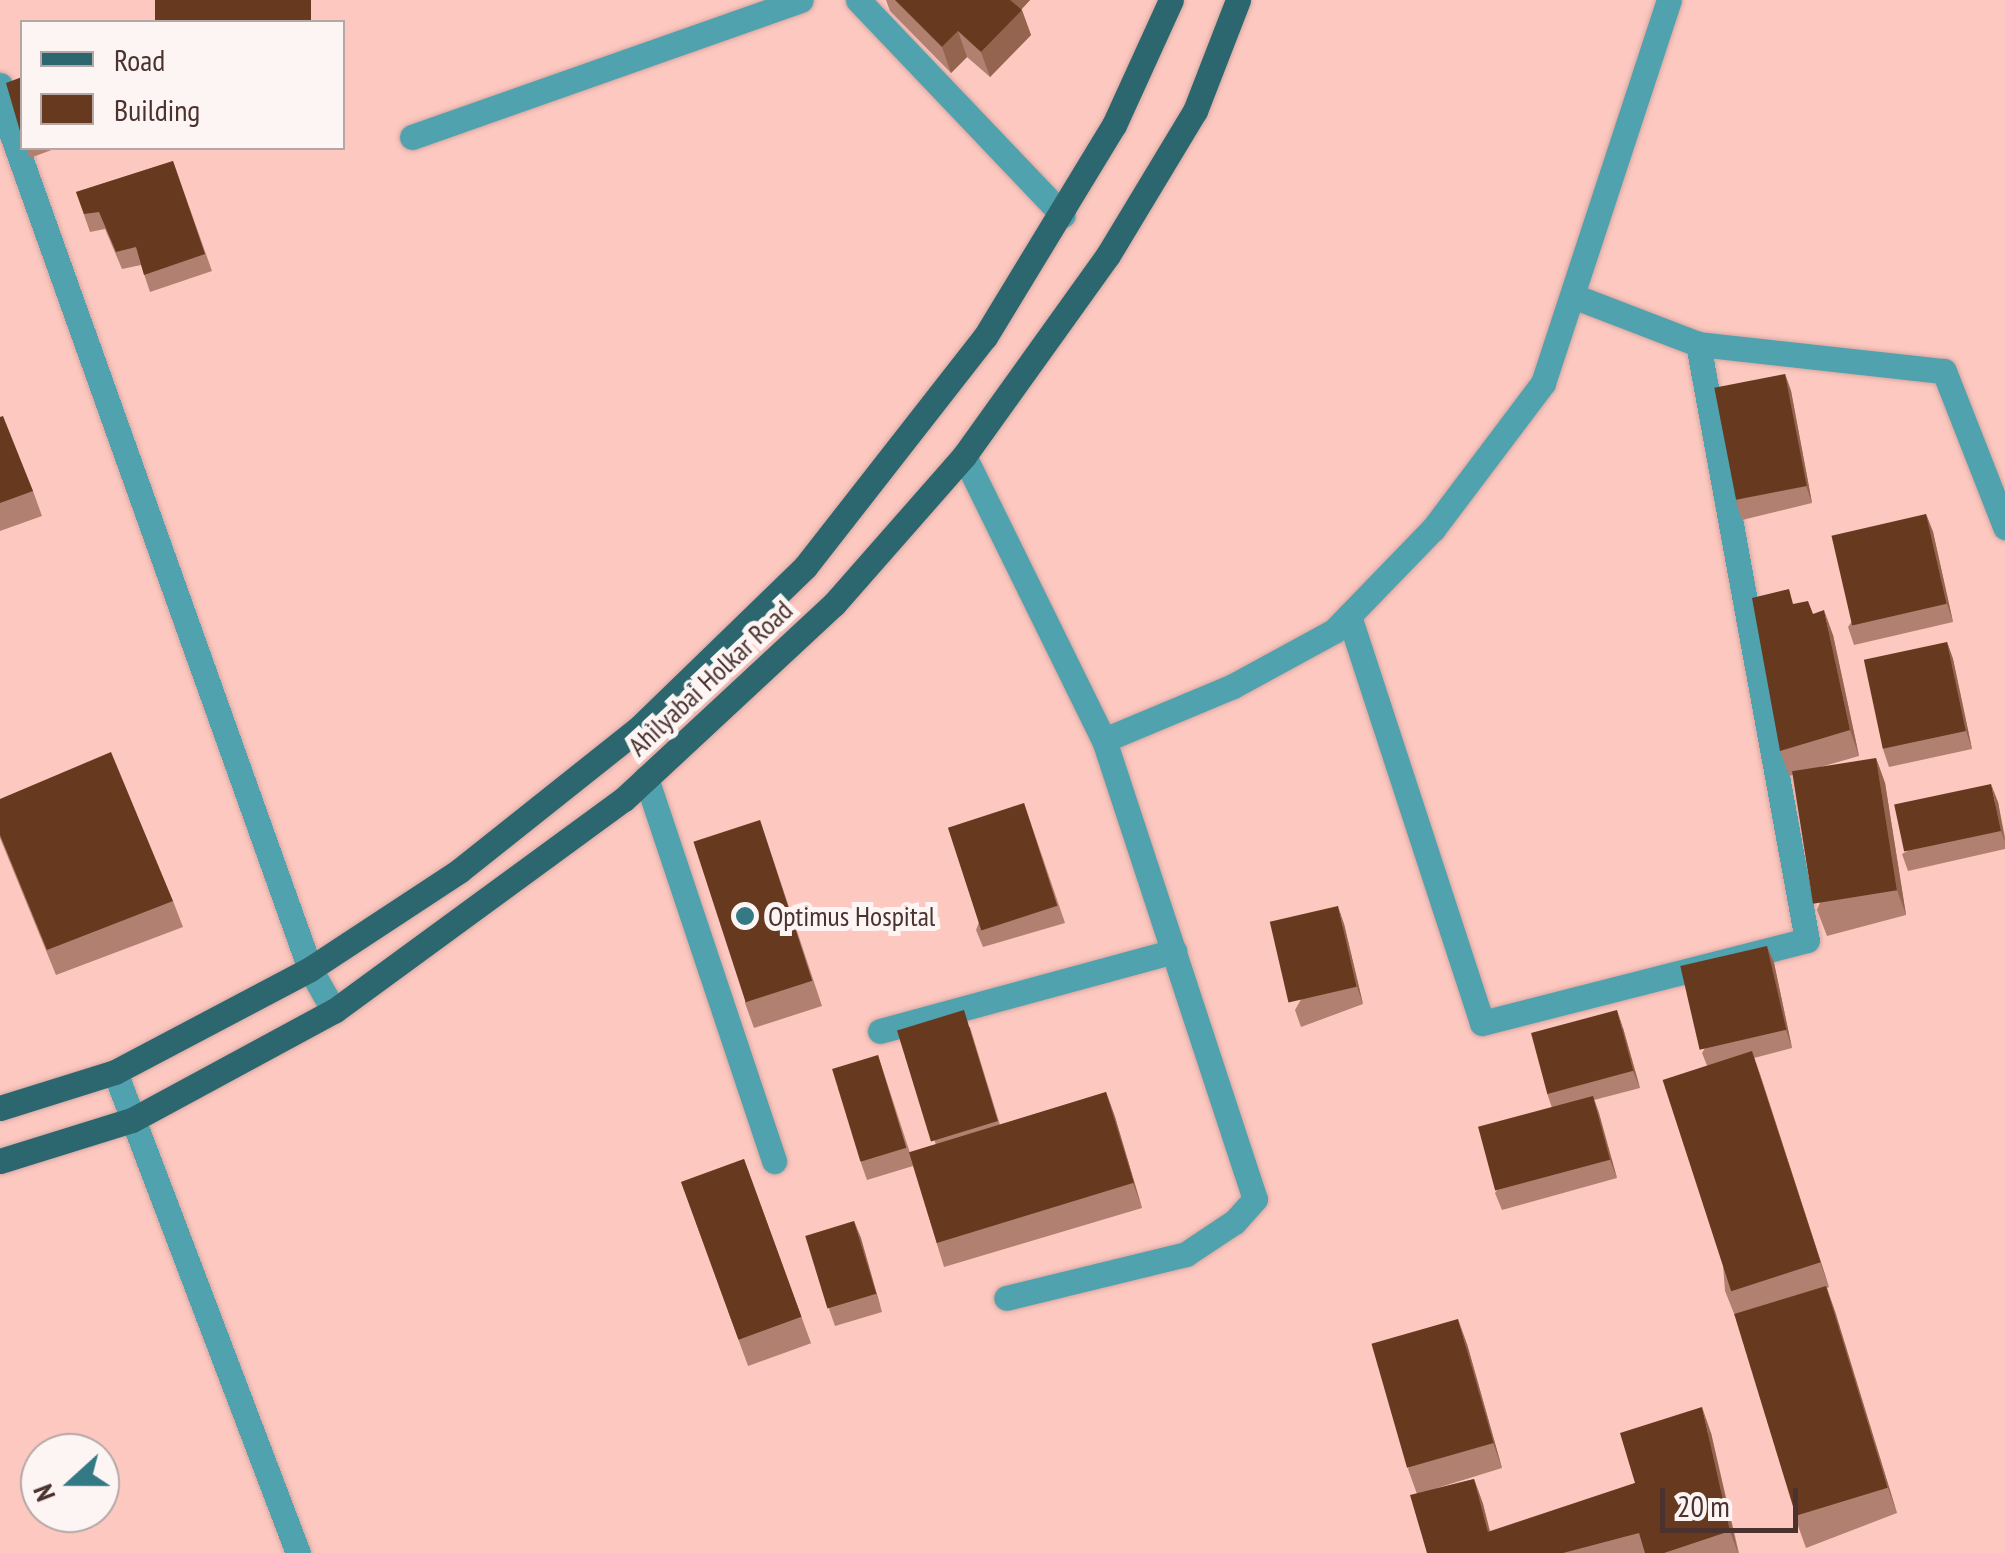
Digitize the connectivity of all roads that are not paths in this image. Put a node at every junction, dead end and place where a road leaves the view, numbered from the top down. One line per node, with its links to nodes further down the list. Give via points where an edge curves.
1 (801, 0): 7 (street)
2 (858, 0): 8 (street)
3 (1171, 0): 8 (main road, Ahilyabai Holkar Road, via 1114,125)
4 (1238, 0): 11 (main road, Ahilyabai Holkar Road, via 1196,111 1108,255)
5 (1669, 0): 9 (street)
6 (0, 86): 17 (street)
7 (412, 137)
8 (1063, 215): 17 (main road, Ahilyabai Holkar Road, via 985,338 805,567 626,738 459,871)
9 (1573, 296): 10 (street); 13 (street, via 1543,383 1433,530)
10 (1698, 344): 12 (street, via 1944,371); 13 (street, via 1807,940 1482,1023)
11 (964, 456): 14 (street); 15 (main road, Ahilyabai Holkar Road, via 834,604)
12 (2005, 527)
13 (1349, 616): 14 (street, via 1334,631 1233,686)
14 (1104, 740): 16 (street)
15 (646, 778): 18 (main road, Ahilyabai Holkar Road, via 504,890); 24 (street)
16 (1174, 951): 19 (street); 25 (street, via 1255,1199 1186,1254)
17 (310, 969): 18 (street); 20 (main road, Ahilyabai Holkar Road)
18 (334, 1010): 22 (main road, Ahilyabai Holkar Road)
19 (880, 1030)
20 (114, 1072): 21 (main road, Ahilyabai Holkar Road); 22 (street)
21 (0, 1108)
22 (132, 1120): 23 (main road, Ahilyabai Holkar Road); 26 (street)
23 (0, 1161)
24 (774, 1162)
25 (1006, 1298)
26 (298, 1553)

